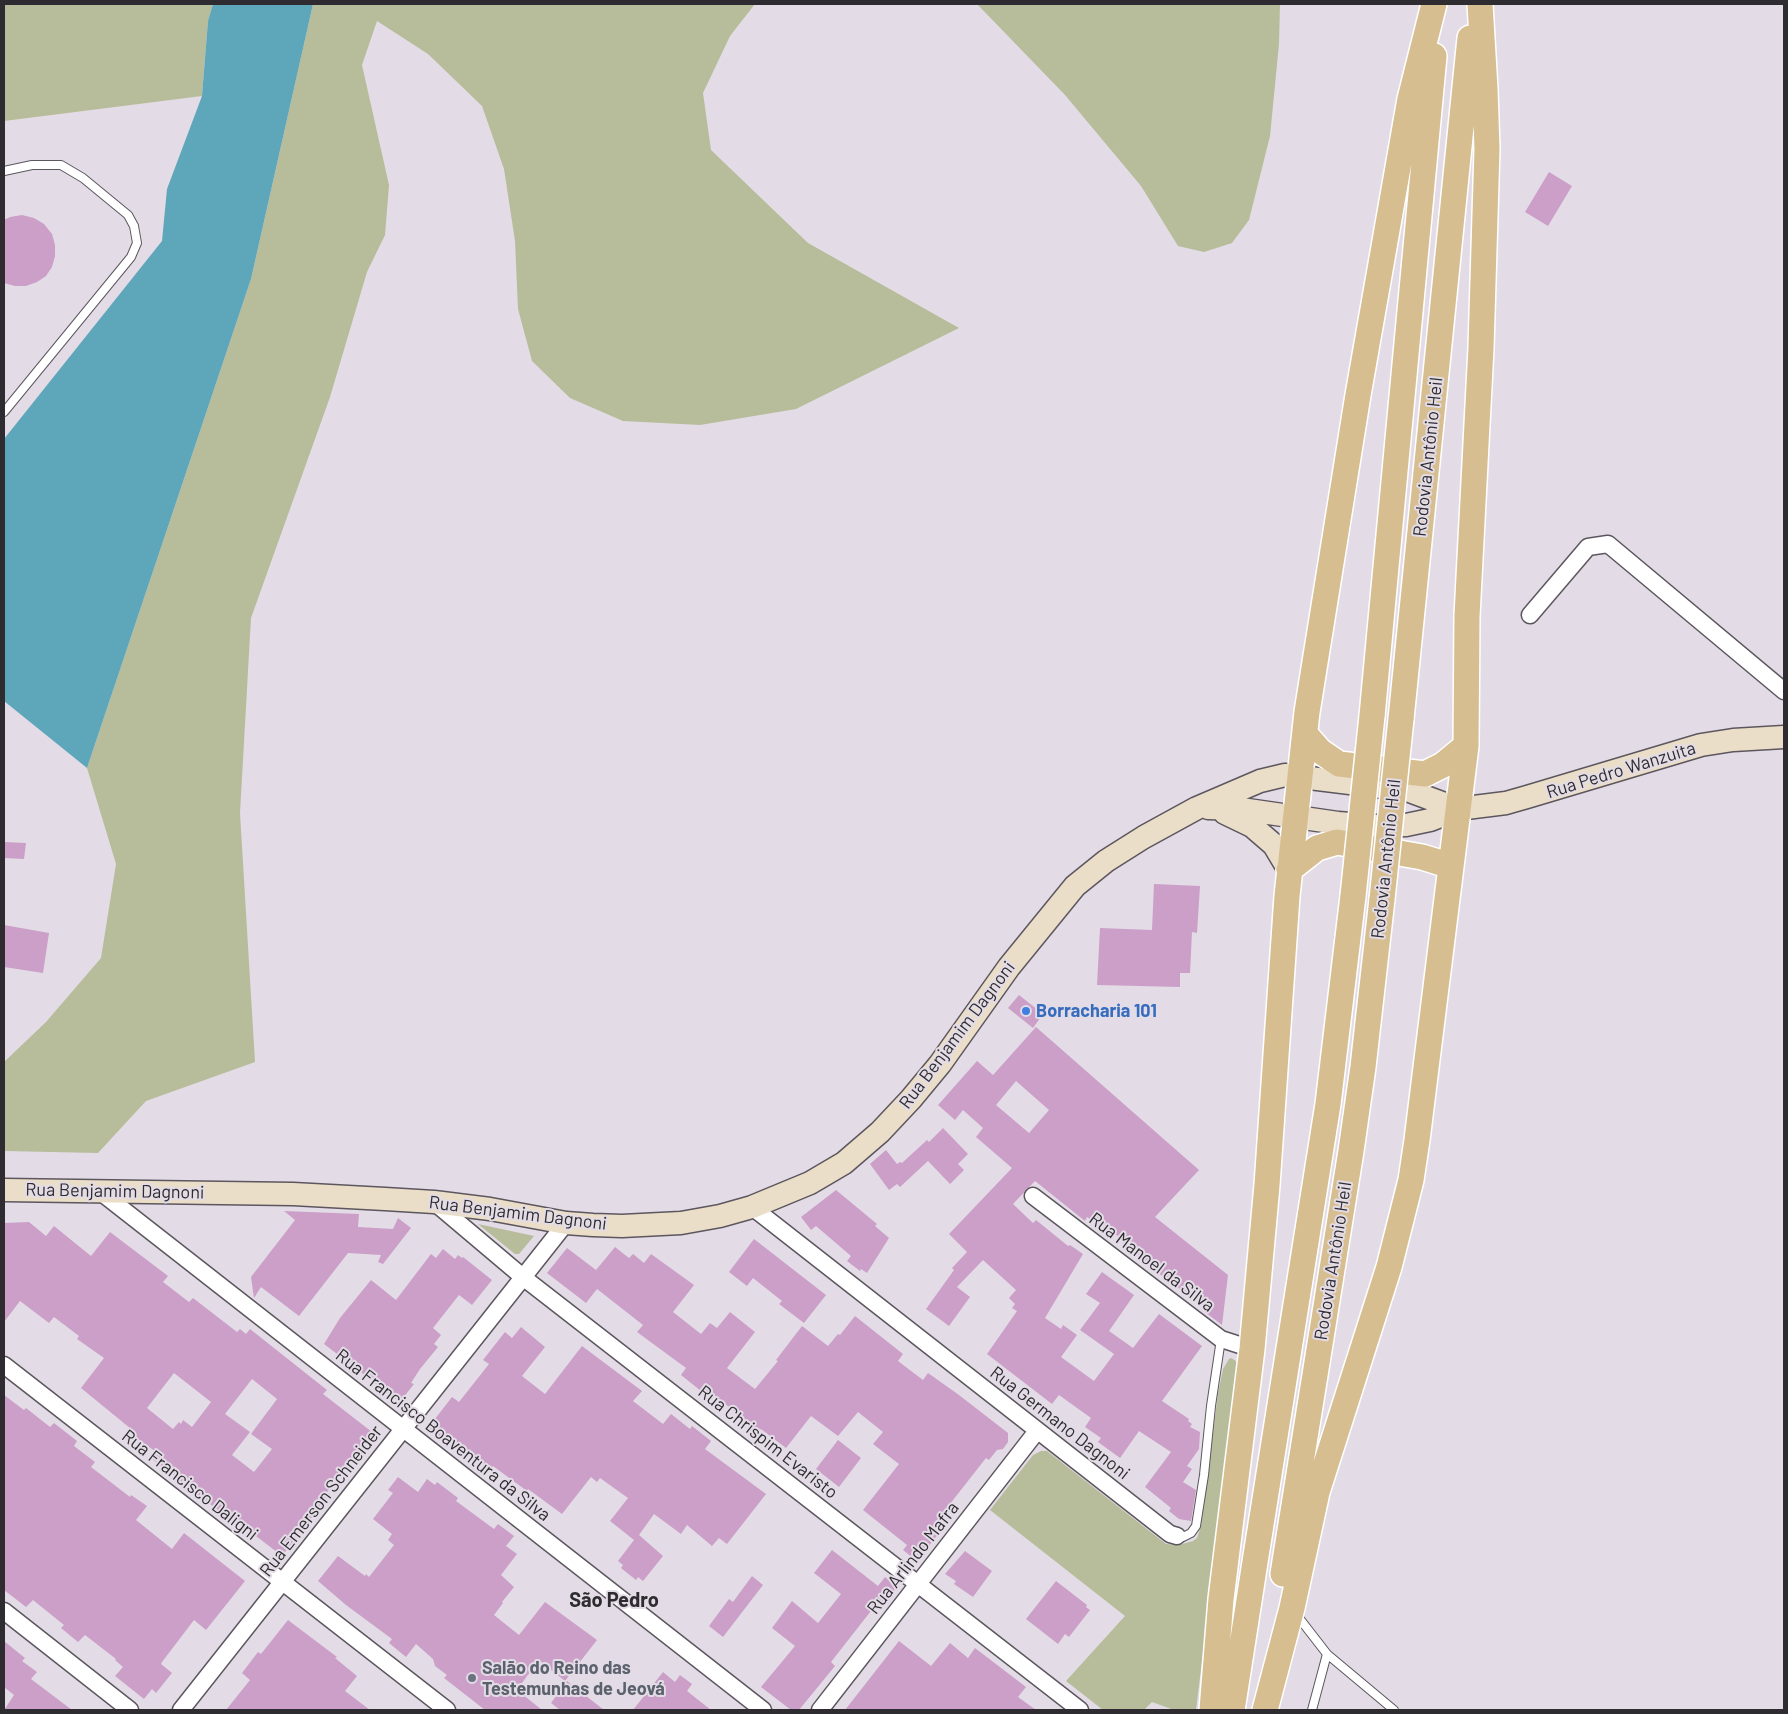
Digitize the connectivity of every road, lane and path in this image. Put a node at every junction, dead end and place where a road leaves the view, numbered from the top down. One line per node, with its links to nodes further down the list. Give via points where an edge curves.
1 (1434, 4): 9 (main road, via 1410,99 1358,395)
2 (1439, 4): 43 (main road, Rodovia Antônio Heil, bridge, via 1372,716 1328,1104)
3 (1474, 4): 44 (main road, Rodovia Antônio Heil, bridge, via 1364,1057)
4 (1480, 4): 11 (main road, via 1487,149 1467,616)
5 (4, 171): 6 (lane, via 32,165 61,165 83,178 128,215 134,226 136,243 130,257)
6 (4, 412)
7 (1530, 615): 8 (street, via 1588,547 1608,544)
8 (1784, 691)
9 (1305, 734): 11 (main road, via 1320,751 1339,764 1425,774 1443,765); 12 (main road)
10 (1784, 737): 14 (street, Rua Pedro Wanzuita, via 1701,745 1527,798)
11 (1466, 746): 14 (main road)
12 (1300, 776): 13 (street, Rua Benjamim Dagnoni, via 1285,774 1260,781); 14 (street, Rua Benjamim Dagnoni, via 1407,790); 15 (main road)
13 (1197, 808): 15 (street, Rua Benjamim Dagnoni, via 1231,808); 17 (street, via 1226,813 1252,826 1274,845); 22 (street, Rua Benjamim Dagnoni, via 1106,861 1075,886 1009,967 940,1064 880,1132 844,1163 810,1183)
14 (1458, 809): 15 (street, Rua Benjamim Dagnoni, via 1430,820 1376,826); 16 (main road)
15 (1296, 817): 17 (main road)
16 (1451, 866): 17 (main road, via 1422,857 1337,842 1317,848); 33 (main road, via 1411,1180 1389,1267 1317,1492)
17 (1289, 870): 26 (main road, via 1268,1185)
18 (4, 1190): 19 (street, Rua Benjamim Dagnoni)
19 (98, 1190): 21 (street, Rua Benjamim Dagnoni, via 293,1194); 28 (street, Rua Francisco Boaventura da Silva)
20 (1033, 1196): 25 (street, Rua Manoel da Silva)
21 (434, 1202): 23 (street, Rua Benjamim Dagnoni); 24 (street, Rua Chrispim Evaristo)
22 (752, 1207): 23 (street, Rua Benjamim Dagnoni, via 681,1223 622,1226); 29 (street, Rua Germano Dagnoni)
23 (566, 1223): 24 (street, Rua Emerson Schneider)
24 (524, 1278): 28 (street, Rua Emerson Schneider); 32 (street, Rua Chrispim Evaristo)
25 (1221, 1339): 26 (street, Rua Manoel da Silva); 30 (lane, Rua Germano Dagnoni, via 1196,1526 1191,1534)
26 (1252, 1349): 42 (main road, via 1221,1599)
27 (4, 1365): 31 (street, Rua Francisco Daligni)
28 (403, 1429): 31 (street, Rua Emerson Schneider); 39 (street, Rua Francisco Boaventura da Silva)
29 (1037, 1431): 30 (street, Rua Germano Dagnoni, via 1170,1534); 32 (street, Rua Arlindo Mafra)
30 (1177, 1536)
31 (283, 1582): 37 (street, Rua Emerson Schneider); 38 (street, Rua Francisco Daligni)
32 (918, 1584): 40 (street, Rua Arlindo Mafra); 41 (street, Rua Chrispim Evaristo)
33 (1292, 1608): 35 (lane); 44 (main road)
34 (4, 1611): 36 (street)
35 (1327, 1654): 45 (lane); 46 (lane)
36 (130, 1710)
37 (181, 1710)
38 (447, 1710)
39 (763, 1710)
40 (820, 1710)
41 (1080, 1710)
42 (1212, 1710)
43 (1232, 1710)
44 (1263, 1710)
45 (1312, 1710)
46 (1394, 1710)

